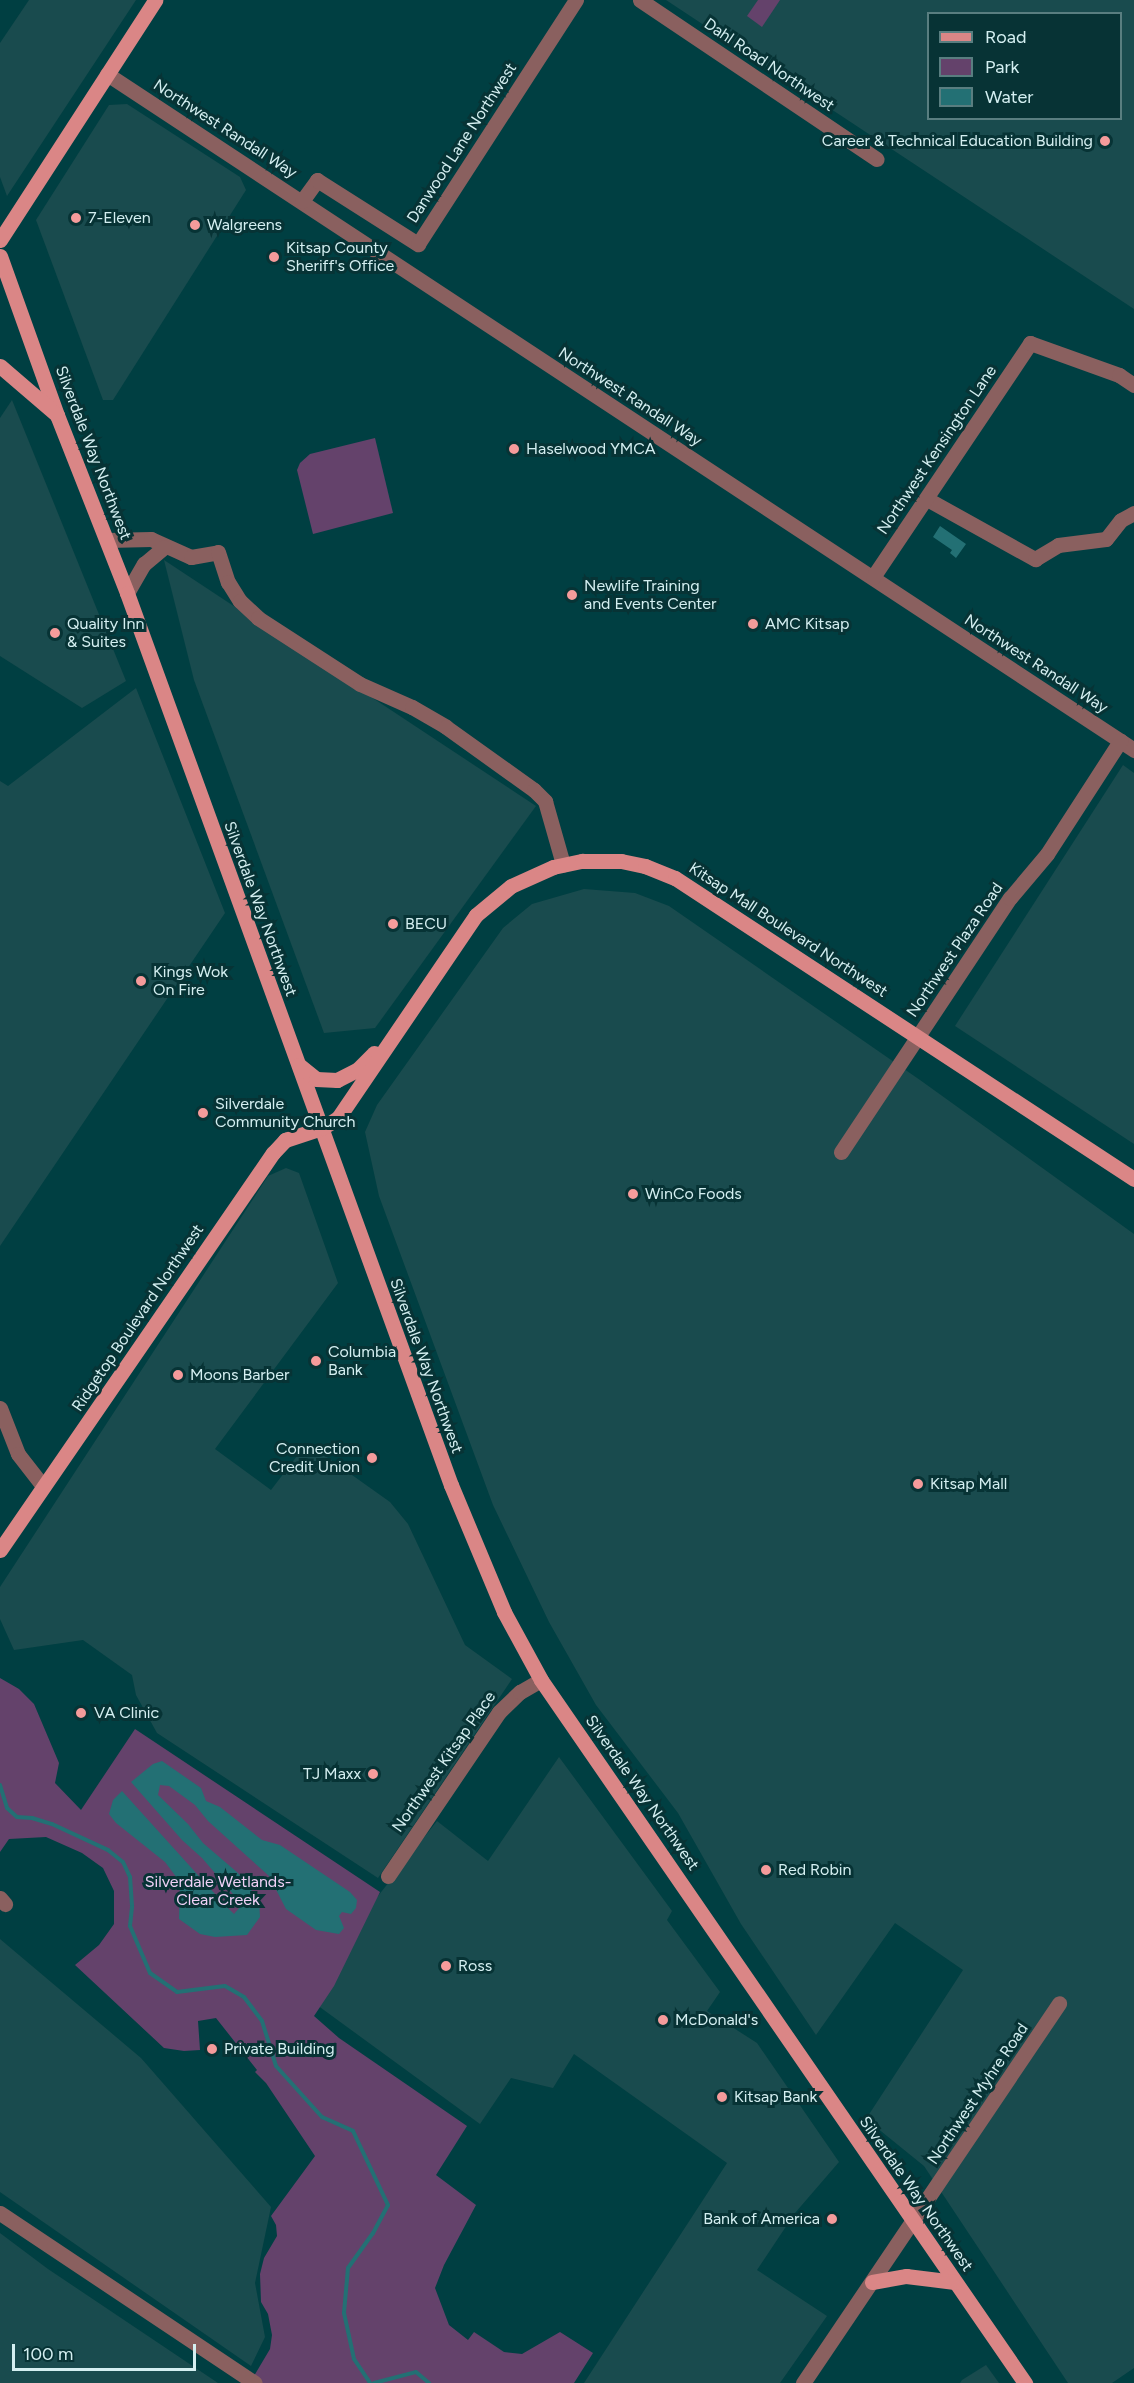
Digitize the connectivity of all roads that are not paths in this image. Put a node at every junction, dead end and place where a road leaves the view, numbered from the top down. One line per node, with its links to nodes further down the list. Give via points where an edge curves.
1 (155, 0): 4 (main road)
2 (576, 0): 6 (street, Danwood Lane Northwest, via 418,244 317,180)
3 (640, 0): 5 (street, Dahl Road Northwest)
4 (107, 74): 6 (street, Northwest Randall Way); 7 (main road)
5 (877, 159)
6 (302, 201): 16 (street, Northwest Randall Way)
7 (0, 240)
8 (0, 256): 11 (main road, Silverdale Way Northwest)
9 (0, 366): 11 (main road)
10 (1134, 385): 12 (street, Northwest Kensington Lane, via 1119,375 1030,343)
11 (57, 414): 14 (main road, Silverdale Way Northwest)
12 (927, 499): 13 (street, via 1035,559 1058,545 1106,539 1121,520); 16 (street, Northwest Kensington Lane)
13 (1134, 513)
14 (107, 540): 15 (street, via 150,539); 17 (main road, Silverdale Way Northwest)
15 (164, 547): 17 (street, via 144,564); 20 (street, via 191,557 218,552 228,582 258,618 360,684 446,727 521,779 545,801)
16 (873, 577): 18 (street, Northwest Randall Way)
17 (127, 593): 23 (main road, Silverdale Way Northwest)
18 (1120, 741): 19 (street, Northwest Randall Way); 22 (street, Northwest Plaza Road, via 1047,854 1000,913)
19 (1134, 750)
20 (563, 864): 21 (main road, Kitsap Mall Boulevard Northwest, via 519,881 476,915); 22 (main road, Kitsap Mall Boulevard Northwest, via 621,861 668,874)
21 (398, 1029): 23 (main road, via 357,1070 337,1080 316,1079); 24 (main road, Kitsap Mall Boulevard Northwest, via 342,1114)
22 (919, 1037): 25 (street, Northwest Plaza Road); 26 (main road, Kitsap Mall Boulevard Northwest)
23 (298, 1063): 24 (main road, Silverdale Way Northwest)
24 (322, 1128): 28 (main road, Ridgetop Boulevard Northwest, via 285,1140 273,1153); 30 (main road, Silverdale Way Northwest, via 451,1485 493,1589)
25 (841, 1152)
26 (1134, 1179)
27 (0, 1408): 28 (street, via 18,1454)
28 (43, 1486): 29 (main road, Ridgetop Boulevard Northwest)
29 (0, 1550)
30 (541, 1680): 31 (street, Northwest Kitsap Place, via 520,1692 499,1712); 34 (main road, Silverdale Way Northwest)
31 (387, 1876)
32 (1059, 2003): 34 (street, Northwest Myhre Road)
33 (0, 2213): 37 (street)
34 (913, 2224): 35 (street, Northwest Myhre Road); 36 (main road, Silverdale Way Northwest)
35 (872, 2282): 36 (main road, via 906,2276); 38 (street, Northwest Myhre Road)
36 (955, 2282): 39 (main road, Silverdale Way Northwest)
37 (255, 2383)
38 (803, 2383)
39 (1025, 2383)

